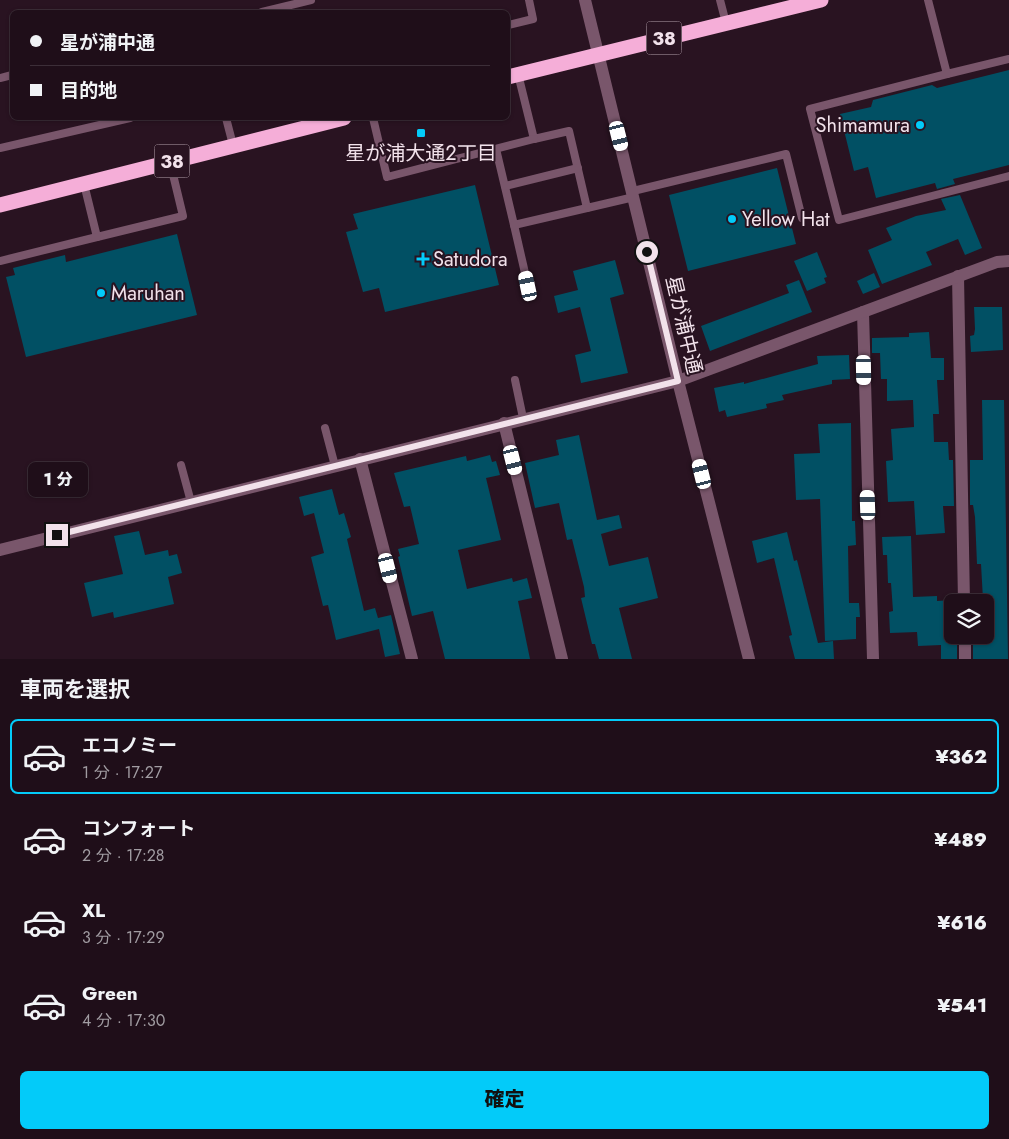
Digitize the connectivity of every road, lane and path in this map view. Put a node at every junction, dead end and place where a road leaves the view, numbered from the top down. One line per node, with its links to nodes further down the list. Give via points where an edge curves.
1 (311, 0): 7 (lane)
2 (529, 0): 9 (lane, via 533,19)
3 (585, 0): 10 (street, 星が浦中通)
4 (720, 0): 8 (lane)
5 (821, 0): 8 (highway, 38)
6 (928, 0): 12 (lane)
7 (270, 10)
8 (726, 23): 10 (highway, 38)
9 (510, 25)
10 (599, 54): 13 (highway, 38); 27 (street, 星が浦中通)
11 (1009, 59): 12 (lane)
12 (948, 74): 24 (lane, via 810,109 839,220)
13 (513, 75): 18 (lane)
14 (121, 120): 20 (lane)
15 (227, 120): 19 (lane)
16 (336, 120): 19 (highway, 38)
17 (373, 120): 21 (lane, via 387,176)
18 (534, 139): 21 (lane); 23 (lane, via 569,131)
19 (233, 145): 22 (highway, 38)
20 (0, 148)
21 (496, 149): 26 (lane)
22 (170, 162): 25 (highway, 38); 32 (lane, via 183,216)
23 (578, 168): 26 (lane); 29 (lane)
24 (1009, 176)
25 (84, 184): 28 (highway, 38); 32 (lane)
26 (505, 186): 31 (lane)
27 (634, 194): 29 (lane); 30 (lane, via 786,154); 39 (street, 星が浦中通)
28 (0, 205)
29 (587, 208): 31 (lane)
30 (802, 218)
31 (514, 225): 36 (lane)
32 (97, 237): 34 (lane)
33 (1009, 261): 35 (street)
34 (0, 262)
35 (958, 276): 37 (street); 48 (street)
36 (528, 286)
37 (863, 312): 39 (street); 53 (street)
38 (514, 380): 40 (lane)
39 (678, 381): 40 (street); 52 (street, 星が浦中通)
40 (524, 418): 41 (street)
41 (504, 423): 43 (street); 51 (street)
42 (325, 428): 45 (lane)
43 (360, 459): 45 (street); 50 (street)
44 (181, 465): 46 (lane)
45 (335, 466): 46 (street)
46 (191, 502): 47 (street)
47 (0, 550)
48 (964, 594)
49 (965, 644): 54 (street)
50 (412, 659)
51 (562, 659)
52 (749, 659)
53 (873, 659)
54 (965, 659)

